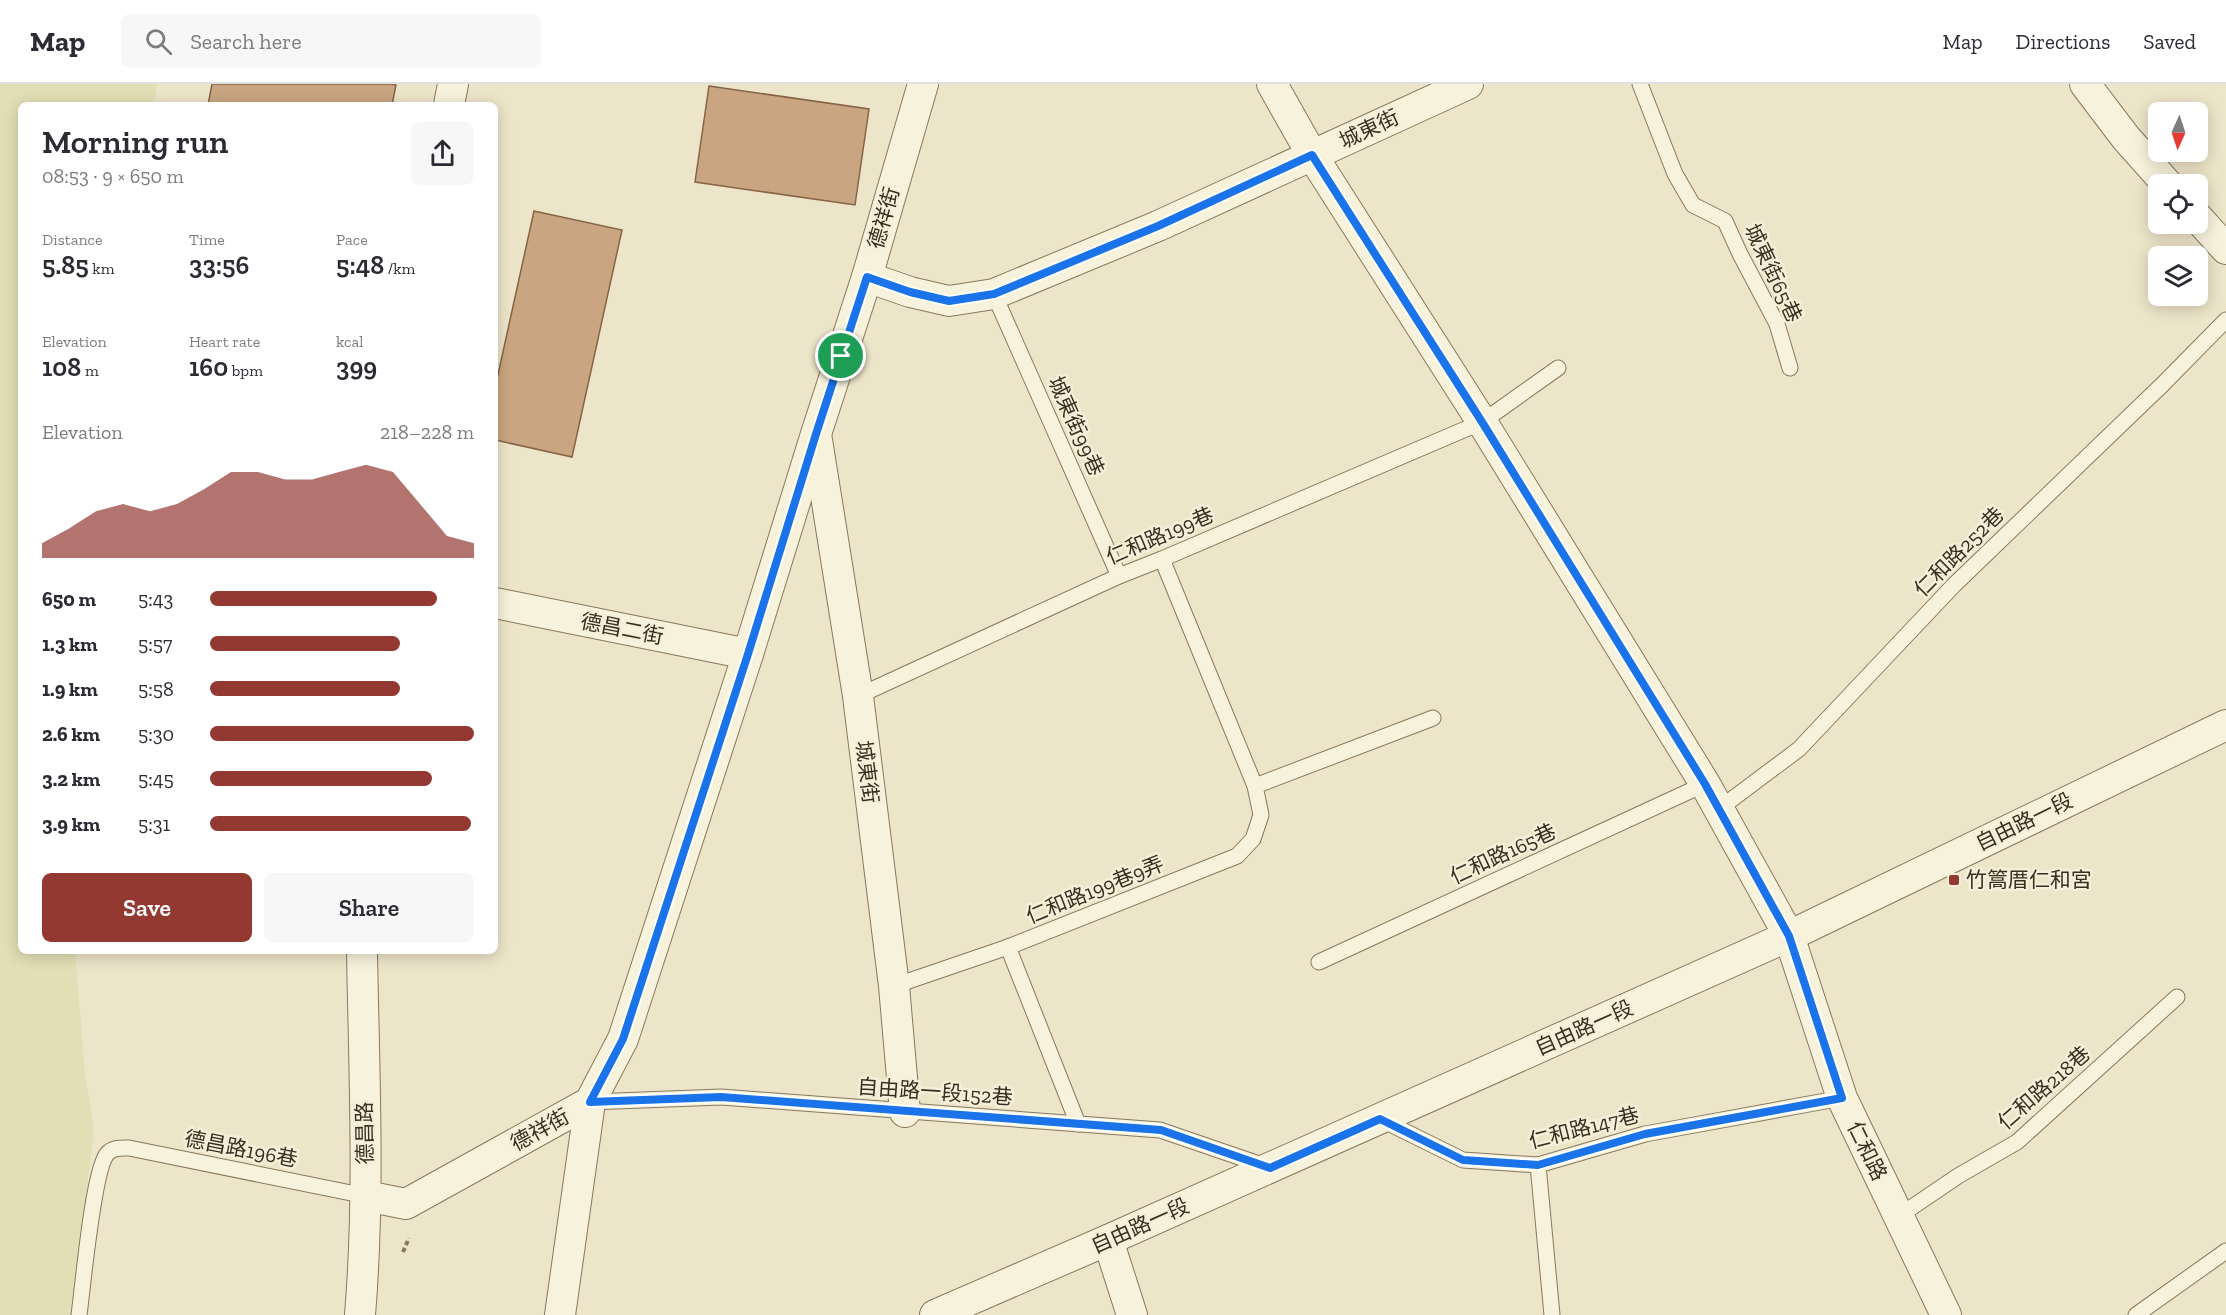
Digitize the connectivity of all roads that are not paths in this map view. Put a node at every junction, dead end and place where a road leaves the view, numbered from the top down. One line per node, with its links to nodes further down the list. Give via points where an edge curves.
1 (453, 84): 7 (street)
2 (923, 84): 12 (street, 德祥街)
3 (1272, 84): 8 (street, 仁和路)
4 (1468, 84): 8 (street, 城東街)
5 (1640, 84): 16 (lane, 城東街65巷, via 1675,174 1693,205 1725,220 1777,324)
6 (2085, 84): 9 (street)
7 (449, 102)
8 (1312, 155): 13 (street, 城東街, via 1158,226); 17 (street, 仁和路)
9 (2159, 174)
10 (2208, 229): 11 (street)
11 (2226, 249)
12 (867, 277): 13 (street, 城東街, via 949,301); 18 (street, 德祥街)
13 (994, 294): 20 (lane, 城東街99巷)
14 (2226, 320): 27 (lane, 仁和路252巷, via 1954,585 1799,750)
15 (1558, 368): 17 (lane, 仁和路199巷)
16 (1790, 368)
17 (1482, 422): 19 (lane, 仁和路199巷); 27 (street, 仁和路)
18 (816, 434): 22 (street, 德祥街); 23 (street, 城東街)
19 (1162, 559): 20 (lane, 仁和路199巷); 26 (lane, 仁和路199巷9弄)
20 (1119, 576): 23 (lane, 仁和路199巷)
21 (498, 604): 22 (street, 德昌二街)
22 (748, 654): 35 (street, 德祥街, via 623,1039)
23 (858, 696): 32 (street, 城東街)
24 (1433, 718): 26 (lane)
25 (2226, 725): 28 (street, 自由路一段)
26 (1255, 786): 29 (lane, 仁和路199巷9弄, via 1261,815 1252,838 1237,856)
27 (1712, 796): 28 (street, 仁和路); 31 (lane, 仁和路165巷)
28 (1789, 936): 34 (street, 仁和路); 37 (street, 自由路一段)
29 (1008, 947): 32 (lane, 仁和路199巷9弄); 38 (lane)
30 (362, 954): 41 (street, 德昌路)
31 (1319, 962)
32 (894, 986): 36 (street, 城東街)
33 (2177, 997): 42 (lane, 仁和路218巷, via 2018,1142)
34 (1842, 1098): 39 (lane, 仁和路147巷, via 1645,1134); 42 (street, 仁和路)
35 (590, 1102): 36 (lane, 自由路一段152巷, via 721,1097); 41 (street, 德祥街, via 406,1204); 47 (street)
36 (905, 1112): 38 (lane, 自由路一段152巷)
37 (1380, 1119): 39 (lane, 仁和路147巷, via 1463,1160); 40 (street, 自由路一段)
38 (1078, 1124): 40 (lane, 自由路一段152巷, via 1161,1130)
39 (1538, 1165): 50 (lane)
40 (1270, 1168): 43 (street, 自由路一段)
41 (366, 1196): 45 (lane, 德昌路196巷, via 116,1148 108,1152 99,1174); 46 (street, 德昌路)
42 (1899, 1216): 51 (street, 仁和路)
43 (1108, 1240): 48 (street, 自由路一段); 49 (street)
44 (2226, 1251): 52 (lane)
45 (79, 1315)
46 (360, 1315)
47 (560, 1315)
48 (935, 1315)
49 (1132, 1315)
50 (1552, 1315)
51 (1946, 1315)
52 (2136, 1315)

